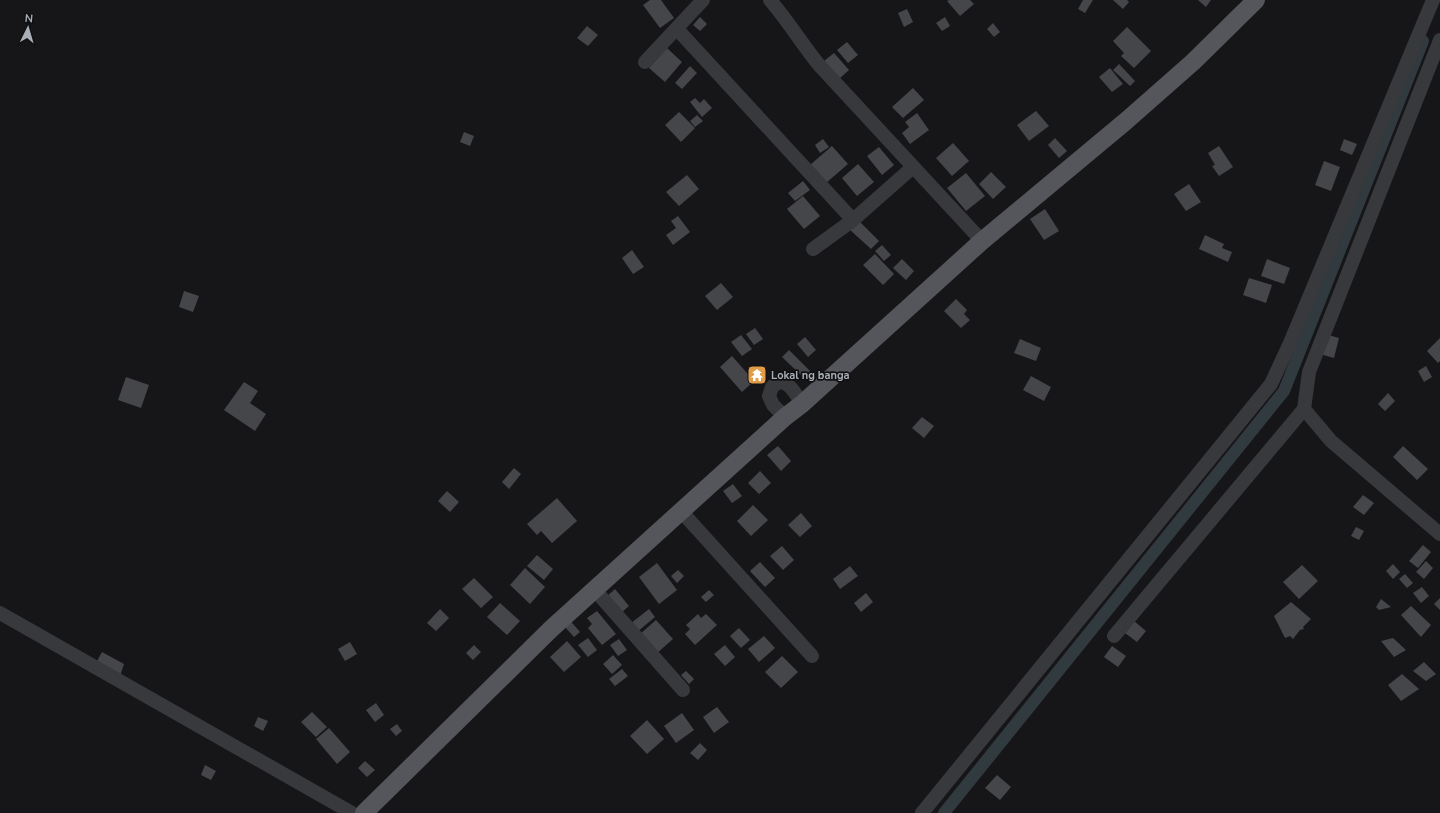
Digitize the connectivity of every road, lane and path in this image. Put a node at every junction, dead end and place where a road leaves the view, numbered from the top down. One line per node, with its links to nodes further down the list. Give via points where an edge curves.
1 (703, 0): 5 (street)
2 (770, 0): 8 (street, via 819,65)
3 (1256, 0): 10 (main road, via 1193,62 1126,121)
4 (1433, 0): 24 (street, via 1271,384)
5 (677, 29): 7 (street); 9 (street)
6 (1440, 40): 13 (street, via 1309,372)
7 (645, 62)
8 (913, 167): 9 (street); 10 (street)
9 (852, 220): 11 (street)
10 (982, 241): 12 (main road)
11 (814, 249)
12 (802, 404): 14 (main road); 14 (street, via 788,384 778,382 772,387 769,396 773,405)
13 (1304, 409): 16 (street, via 1331,441); 19 (street)
14 (785, 416): 15 (main road)
15 (681, 511): 17 (main road); 20 (street)
16 (1440, 534)
17 (594, 588): 21 (street); 23 (main road)
18 (0, 613): 22 (street)
19 (1114, 636)
20 (812, 656)
21 (683, 690)
22 (352, 813)
23 (364, 813)
24 (922, 813)

